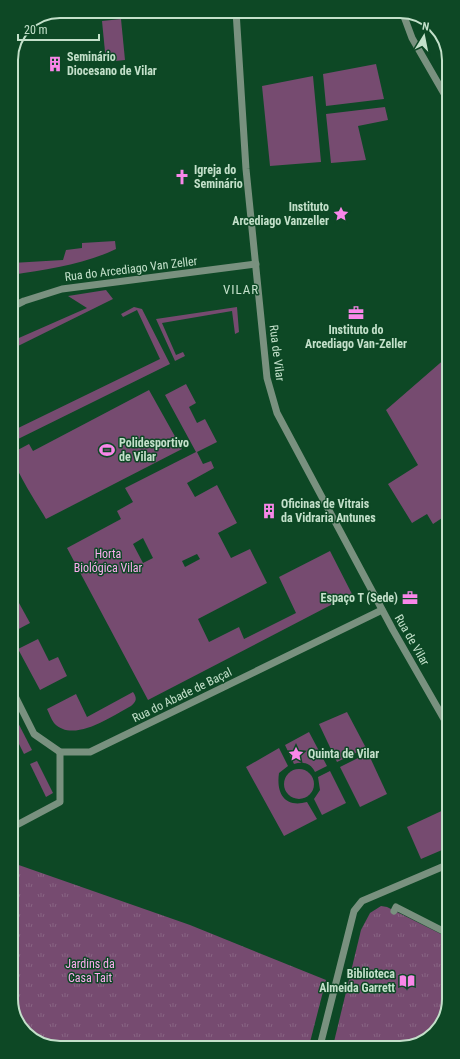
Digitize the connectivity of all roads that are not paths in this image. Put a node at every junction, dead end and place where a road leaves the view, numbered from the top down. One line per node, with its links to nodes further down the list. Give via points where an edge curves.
1 (236, 18): 4 (street, Rua de Vilar, via 246,169)
2 (405, 18): 3 (street, via 412,38)
3 (442, 89)
4 (256, 264): 5 (street, Rua do Arcediago Van Zeller, via 62,289); 6 (street, Rua de Vilar, via 267,378 277,413)
5 (18, 305)
6 (382, 610): 8 (street, Rua de Vilar); 9 (street, Rua do Abade de Baçal, via 90,752)
7 (18, 702): 9 (street, via 34,734)
8 (442, 715)
9 (60, 752): 10 (street, via 60,802)
10 (18, 824)
11 (442, 867): 14 (street, via 362,901 354,911)
12 (394, 911): 13 (street, via 396,907)
13 (442, 930)
14 (321, 1041)

